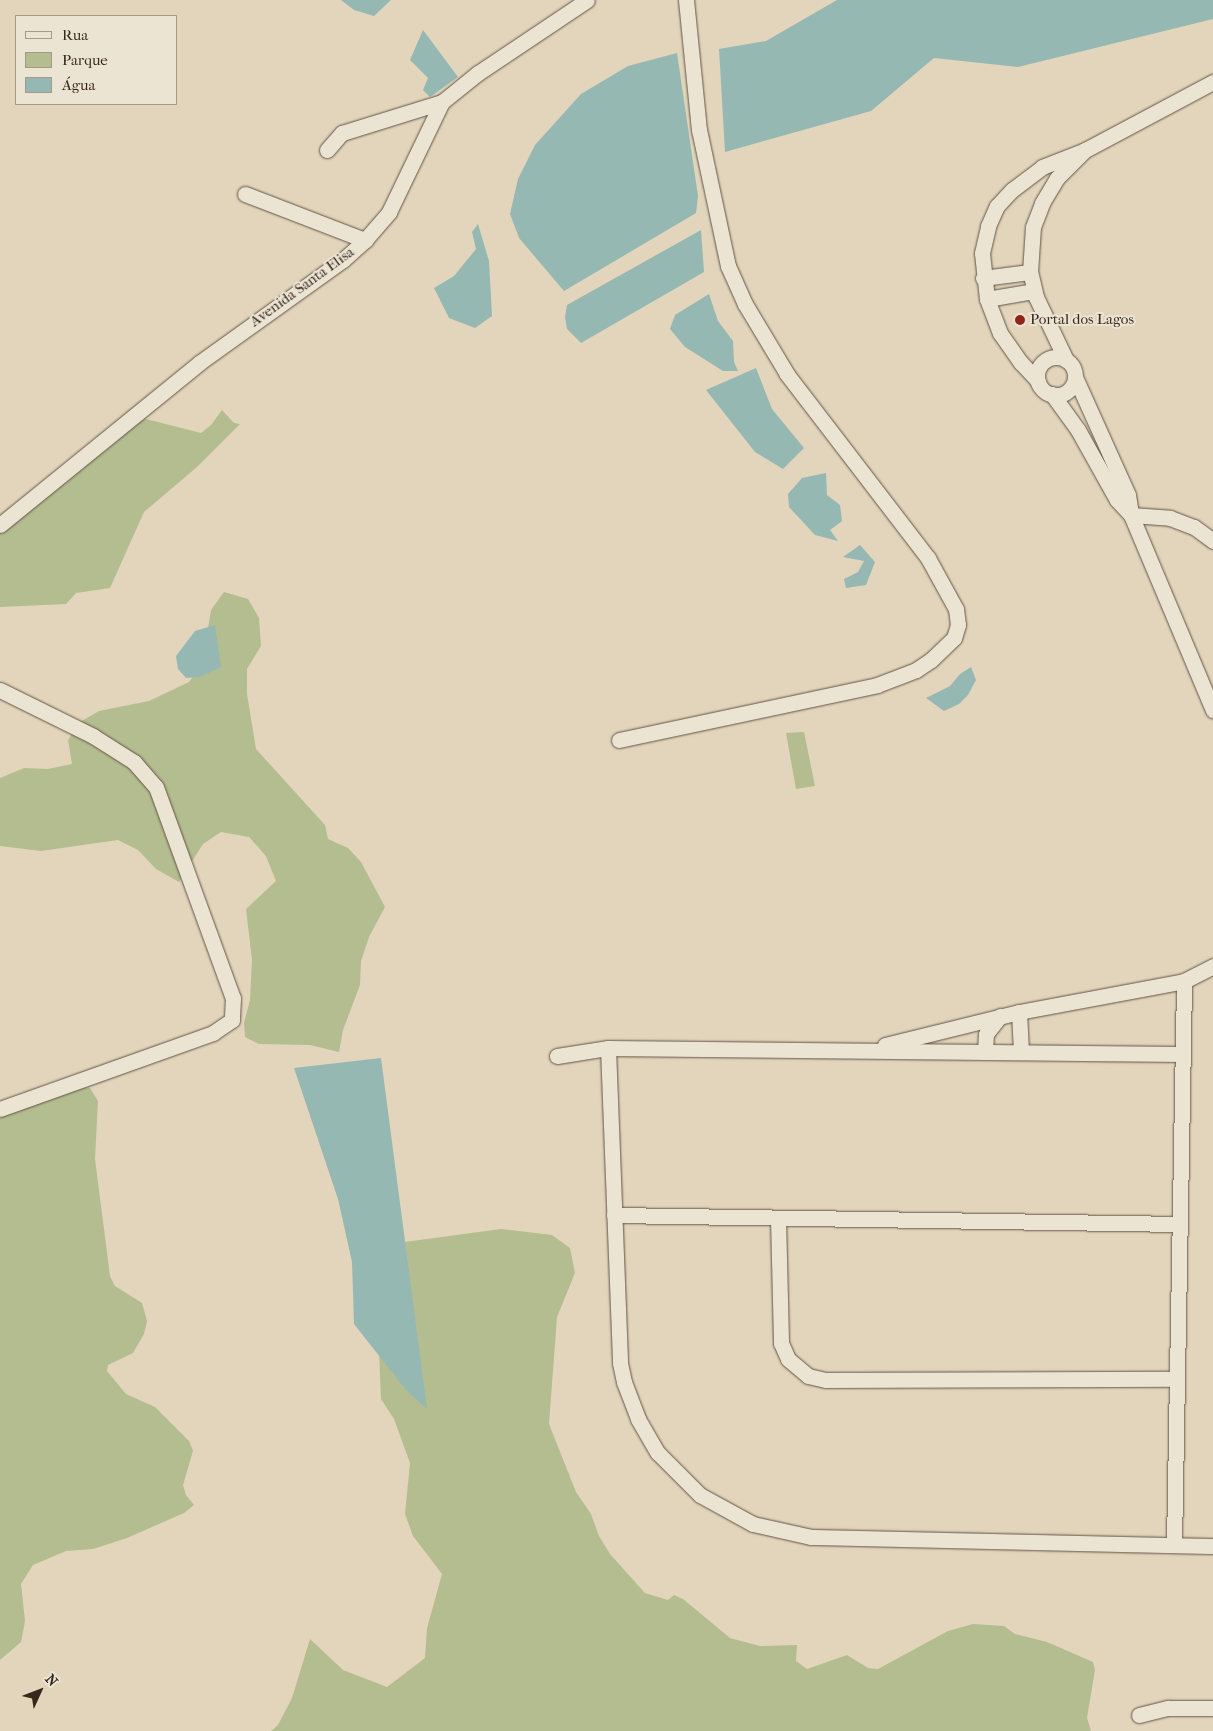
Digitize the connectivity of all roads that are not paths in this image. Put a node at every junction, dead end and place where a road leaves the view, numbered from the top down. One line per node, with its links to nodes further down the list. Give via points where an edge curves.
1 (587, 0): 4 (street, Avenida Santa Elisa)
2 (686, 0): 22 (street, via 699,130 728,266 745,304 788,374 928,558 956,609 958,625 954,638 931,660 916,670 877,685)
3 (1213, 82): 6 (street)
4 (442, 102): 5 (street, via 342,133); 8 (street, Avenida Santa Elisa, via 389,212)
5 (327, 150)
6 (1085, 150): 9 (street, via 1057,178 1042,203 1031,241); 10 (street, via 1042,167 997,206 982,252)
7 (245, 194): 8 (street)
8 (365, 240): 18 (street, Avenida Santa Elisa, via 343,260 199,364)
9 (1030, 272): 10 (street); 11 (street)
10 (983, 278): 12 (street)
11 (1034, 291): 12 (street); 13 (street)
12 (987, 299): 15 (street, via 1009,348)
13 (1066, 360): 14 (street); 15 (street, via 1047,359 1039,368)
14 (1075, 377): 16 (street, via 1064,392); 17 (street, via 1128,495)
15 (1038, 381): 16 (street)
16 (1052, 394): 17 (street, via 1078,430 1116,500)
17 (1131, 516): 19 (street, via 1170,518 1194,527); 21 (street)
18 (0, 525)
19 (1213, 541)
20 (0, 690): 33 (street, via 93,736 134,762 156,787 234,998 232,1020 213,1033)
21 (1213, 710)
22 (619, 740)
23 (1213, 966): 24 (street)
24 (1184, 981): 25 (street); 31 (street)
25 (1019, 1012): 26 (street); 30 (street)
26 (1000, 1016): 28 (street); 29 (street, via 986,1034)
27 (608, 1048): 28 (street); 32 (street); 34 (street)
28 (864, 1051): 29 (street)
29 (984, 1052): 30 (street)
30 (1021, 1052): 31 (street)
31 (1183, 1054): 36 (street)
32 (556, 1056)
33 (0, 1109)
34 (614, 1215): 35 (street); 38 (street, via 620,1363 630,1401 647,1437 670,1468 717,1507 765,1528 811,1537)
35 (778, 1218): 36 (street); 37 (street, via 781,1343 793,1365 808,1376 826,1380)
36 (1180, 1224): 37 (street)
37 (1177, 1379): 38 (street)
38 (1174, 1545): 39 (street)
39 (1213, 1546)
40 (1213, 1708): 41 (street, via 1168,1708)
41 (1139, 1715)

